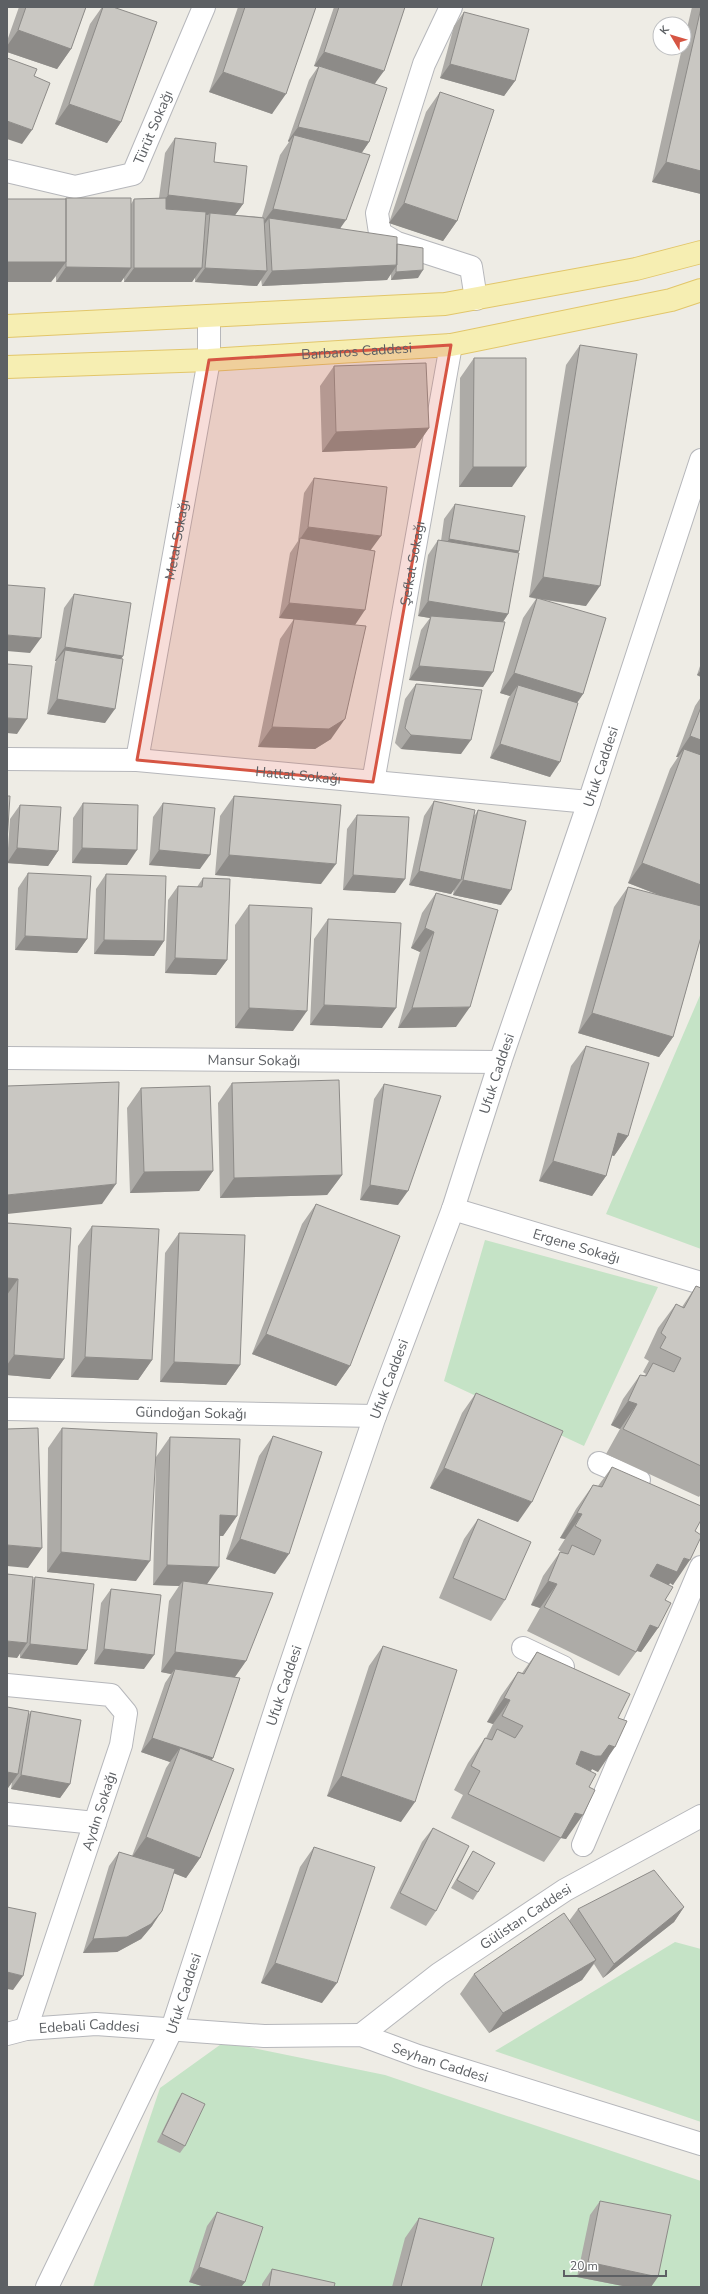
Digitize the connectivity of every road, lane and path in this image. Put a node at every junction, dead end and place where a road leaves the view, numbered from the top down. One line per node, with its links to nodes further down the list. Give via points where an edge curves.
1 (204, 7): 3 (street, Türüt Sokağı, via 133,174 75,187)
2 (451, 7): 6 (street, via 424,64 377,213 380,233 398,243 472,267)
3 (7, 171)
4 (701, 252): 6 (main road, via 636,269)
5 (701, 290): 9 (main road, Barbaros Caddesi, via 671,300)
6 (476, 299): 7 (main road, via 444,304)
7 (209, 317): 8 (main road); 10 (street, Metal Sokağı)
8 (7, 326)
9 (451, 345): 10 (main road, Barbaros Caddesi); 15 (street, Şefkat Sokağı)
10 (209, 360): 11 (main road, Barbaros Caddesi); 14 (street, Metal Sokağı)
11 (7, 367)
12 (701, 460): 16 (street, Ufuk Caddesi)
13 (7, 759): 14 (street, Hattat Sokağı)
14 (137, 760): 15 (street, Hattat Sokağı)
15 (373, 782): 16 (street, Hattat Sokağı)
16 (589, 802): 18 (street, Ufuk Caddesi)
17 (7, 1058): 18 (street, Mansur Sokağı)
18 (500, 1062): 19 (street, Ufuk Caddesi)
19 (453, 1209): 20 (street, Ergene Sokağı); 22 (street, Ufuk Caddesi)
20 (701, 1283)
21 (7, 1409): 22 (street, Gündoğan Sokağı)
22 (375, 1416): 35 (street, Ufuk Caddesi, via 278,1700)
23 (599, 1463): 24 (street)
24 (657, 1488)
25 (701, 1567): 30 (street)
26 (523, 1648): 27 (street)
27 (579, 1674)
28 (7, 1685): 33 (street, Aydın Sokağı, via 111,1695 126,1713 121,1746)
29 (621, 1694): 30 (street)
30 (642, 1703): 34 (street)
31 (7, 1814): 33 (street)
32 (701, 1816): 37 (street, Gülistan Caddesi, via 565,1890 439,1974)
33 (95, 1823): 36 (street, Aydın Sokağı)
34 (583, 1845)
35 (172, 2029): 36 (street, Edebali Caddesi, via 96,2024); 37 (street, Seyhan Caddesi, via 264,2036); 39 (street, Ufuk Caddesi)
36 (17, 2032)
37 (361, 2035): 38 (street, Seyhan Caddesi, via 418,2056)
38 (701, 2144)
39 (48, 2287)

